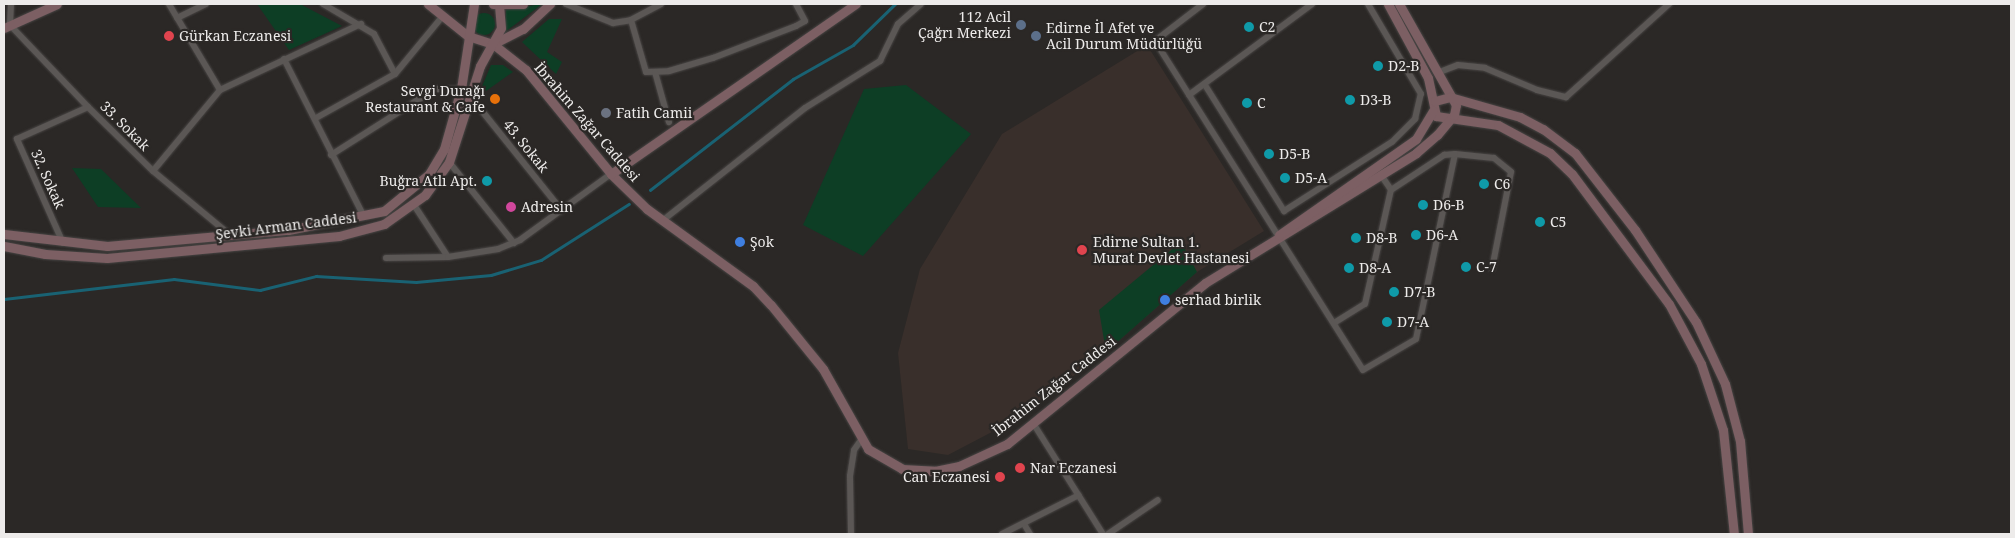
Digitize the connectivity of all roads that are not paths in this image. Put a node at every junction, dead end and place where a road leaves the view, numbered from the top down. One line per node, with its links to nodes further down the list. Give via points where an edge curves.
1 (11, 4): 27 (street)
2 (57, 4): 27 (main road)
3 (170, 4): 24 (street)
4 (206, 4): 24 (street)
5 (323, 4): 26 (street)
6 (428, 4): 23 (main road)
7 (468, 4): 8 (main road)
8 (475, 4): 28 (main road)
9 (497, 4): 10 (main road); 29 (main road, Şevki Arman Caddesi, via 501,28)
10 (523, 4)
11 (550, 4): 29 (main road, via 523,29)
12 (566, 4): 25 (street, via 613,23)
13 (662, 4): 25 (street)
14 (796, 4): 31 (street, via 805,21 796,26 713,58)
15 (921, 4): 56 (street, via 898,24 880,61 805,108)
16 (1203, 4): 37 (street, via 1155,42)
17 (1312, 4): 34 (street)
18 (1368, 4): 34 (street, via 1421,94 1415,119 1392,142 1284,211)
19 (1388, 4): 40 (main road, via 1428,78)
20 (1399, 4): 32 (main road)
21 (1669, 4): 32 (street, via 1566,97 1485,68 1458,66)
22 (850, 6): 50 (main road)
23 (442, 17): 28 (main road); 33 (street)
24 (177, 18): 36 (street)
25 (631, 20): 31 (street, via 646,72)
26 (361, 24): 30 (street); 33 (street, via 374,34)
27 (7, 26): 41 (street, 33. Sokak)
28 (468, 36): 29 (main road); 35 (main road)
29 (493, 44): 38 (main road, Şevki Arman Caddesi); 50 (main road, İbrahim Zağar Caddesi, via 526,70)
30 (284, 58): 36 (street); 43 (street)
31 (655, 72): 45 (street)
32 (1437, 73): 39 (main road)
33 (395, 74): 43 (street)
34 (1205, 85): 37 (street)
35 (461, 89): 47 (street, via 435,89); 55 (main road, via 444,149 429,174 396,203)
36 (220, 90): 49 (street)
37 (1189, 95): 59 (street)
38 (470, 96): 48 (main road, Şevki Arman Caddesi); 54 (street, 43. Sokak)
39 (1453, 100): 40 (main road, via 1445,96); 44 (main road, via 1456,110); 78 (main road, via 1520,117 1561,141 1588,169 1669,278 1711,352 1732,406 1740,441)
40 (1435, 101): 42 (main road)
41 (88, 107): 49 (street, 33. Sokak); 61 (street, 32. Sokak, via 18,139)
42 (1433, 111): 44 (main road, via 1440,119); 59 (main road, İbrahim Zağar Caddesi, via 1416,139)
43 (316, 118): 47 (street)
44 (1452, 118): 51 (main road, İbrahim Zağar Caddesi, via 1425,146); 77 (main road, via 1519,133 1560,161 1668,304 1701,364 1723,430)
45 (669, 122)
46 (1455, 154): 52 (street, via 1444,155); 65 (street, via 1494,158 1511,172); 66 (street, via 1416,339 1363,370)
47 (331, 155): 55 (street)
48 (449, 162): 53 (main road, Şevki Arman Caddesi); 60 (street)
49 (153, 171): 58 (street, 33. Sokak)
50 (611, 174): 54 (street); 56 (main road, İbrahim Zağar Caddesi)
51 (1381, 175): 52 (street); 59 (main road, İbrahim Zağar Caddesi)
52 (1391, 190): 66 (street, via 1365,304)
53 (414, 204): 62 (main road, Şevki Arman Caddesi, via 384,224 339,236 173,254 68,257); 63 (street)
54 (562, 211): 60 (street)
55 (365, 218): 58 (main road)
56 (662, 222): 68 (main road, İbrahim Zağar Caddesi, via 753,286 771,305 823,369)
57 (4, 234): 61 (main road)
58 (230, 235): 61 (main road, via 107,246)
59 (1279, 235): 66 (street); 67 (main road, İbrahim Zağar Caddesi, via 1195,291)
60 (514, 243): 63 (street)
61 (63, 244)
62 (4, 246)
63 (448, 257): 64 (street)
64 (386, 258)
65 (1492, 269)
66 (1334, 324)
67 (1033, 423): 68 (main road, İbrahim Zağar Caddesi, via 1007,444 959,466 935,471 889,464); 69 (street)
68 (861, 440): 72 (street, via 854,450 850,476)
69 (1079, 495): 71 (street); 75 (street)
70 (1158, 500): 76 (street)
71 (1024, 524): 73 (street); 74 (street)
72 (851, 534)
73 (1002, 534)
74 (1030, 534)
75 (1103, 534)
76 (1108, 534)
77 (1734, 534)
78 (1748, 534)

